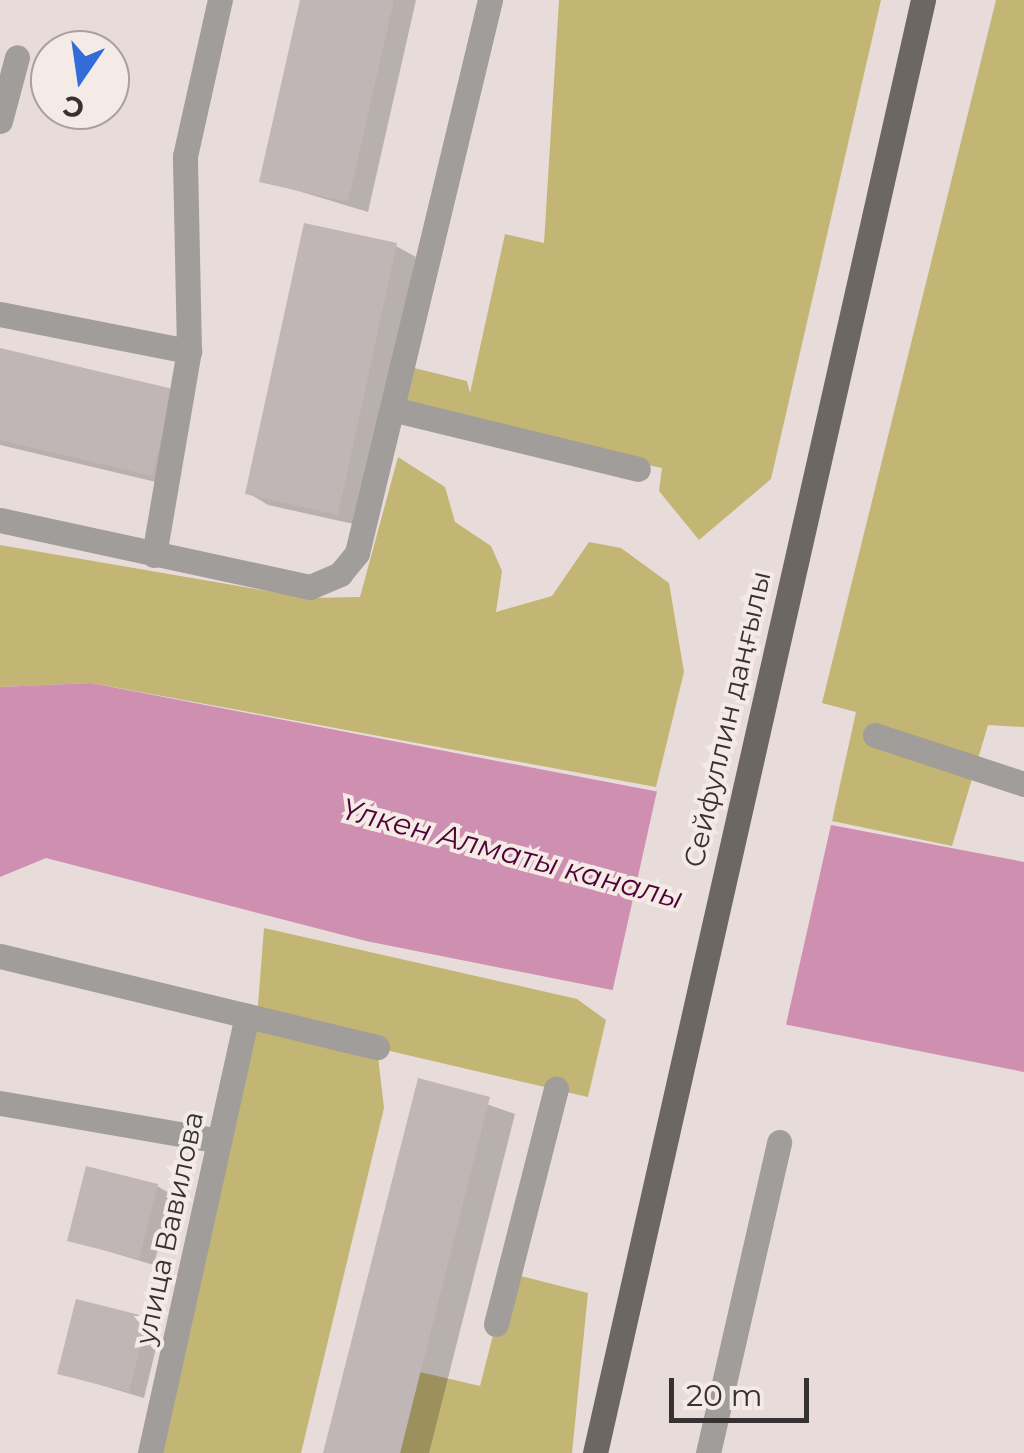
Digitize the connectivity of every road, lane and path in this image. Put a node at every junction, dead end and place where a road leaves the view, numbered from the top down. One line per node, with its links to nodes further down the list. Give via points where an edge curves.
1 (220, 0): 7 (street, via 185,156)
2 (490, 0): 8 (street)
3 (923, 0): 23 (main road, Сейфуллин даңғылы)
4 (17, 57): 5 (street)
5 (0, 121)
6 (0, 314): 7 (street)
7 (189, 351): 11 (street)
8 (392, 409): 9 (street); 11 (street, via 357,553 340,574 310,586)
9 (638, 469)
10 (0, 520): 11 (street)
11 (154, 555)
12 (875, 734): 13 (street)
13 (1024, 784)
14 (0, 956): 15 (street)
15 (247, 1016): 16 (street); 19 (street, улица Вавилова)
16 (377, 1047)
17 (556, 1089): 21 (street)
18 (0, 1102): 19 (street)
19 (219, 1141): 22 (street, улица Вавилова)
20 (780, 1142): 24 (street)
21 (496, 1324)
22 (150, 1453)
23 (595, 1453)
24 (708, 1453)

